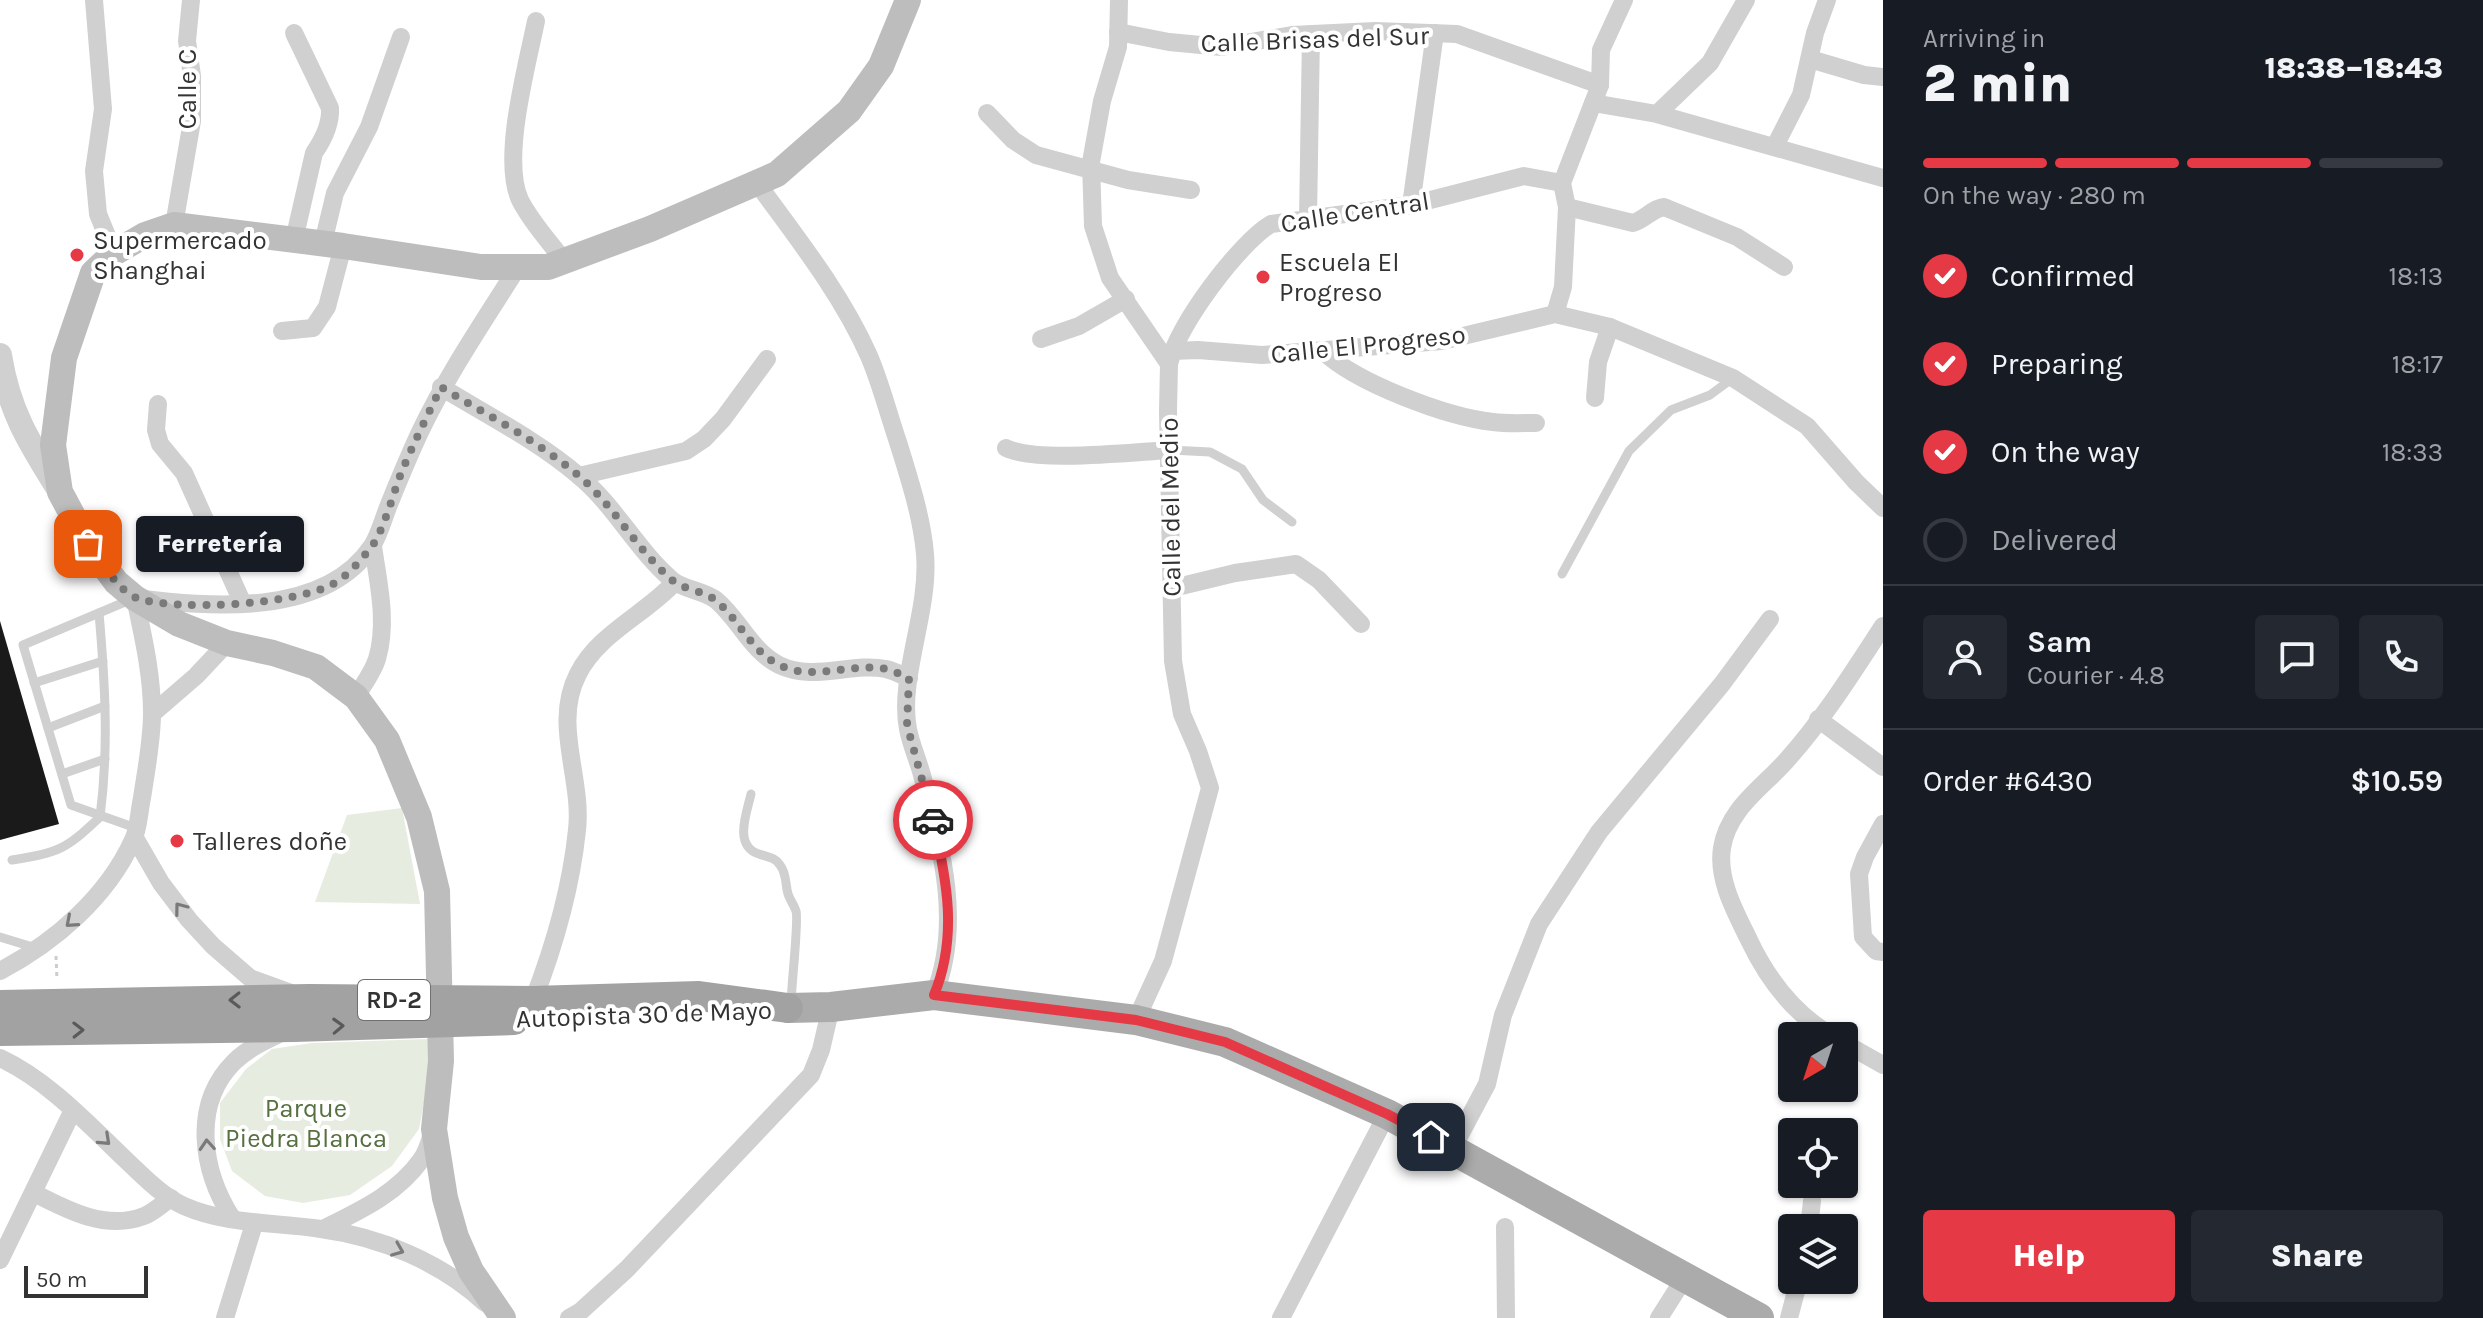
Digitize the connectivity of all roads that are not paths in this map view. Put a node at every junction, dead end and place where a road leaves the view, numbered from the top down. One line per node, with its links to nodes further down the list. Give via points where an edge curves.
1 (94, 0): 31 (street, via 103,109 94,171 98,214)
2 (191, 0): 28 (street, Calle C, via 187,41 192,121)
3 (1119, 0): 9 (street)
4 (1624, 0): 16 (street, via 1601,50)
5 (1746, 0): 18 (street, via 1710,63)
6 (1827, 0): 14 (street)
7 (903, 1): 22 (main road, via 881,66 849,111 777,174)
8 (536, 21): 32 (street, via 513,178 531,218)
9 (1118, 32): 12 (street, Calle Brisas del Sur, via 1222,47); 20 (street)
10 (294, 33): 29 (street, via 330,115 314,153)
11 (1435, 33): 12 (street, Calle Brisas del Sur); 16 (street, Calle Brisas del Sur, via 1457,34); 25 (street)
12 (1311, 34): 27 (street)
13 (401, 37): 30 (street, via 369,127 335,193)
14 (1810, 59): 15 (street); 19 (street, via 1801,95)
15 (1883, 77)
16 (1597, 94): 18 (street, Calle Brisas del Sur); 23 (street)
17 (987, 113): 20 (street, via 1036,155)
18 (1657, 114): 19 (street, Calle Brisas del Sur)
19 (1775, 146): 21 (street, Calle Brisas del Sur)
20 (1090, 170): 24 (street); 35 (street, via 1093,226 1110,278)
21 (1883, 178)
22 (757, 183): 32 (main road); 67 (street, via 819,269 868,353 909,476 925,553 921,619)
23 (1562, 183): 25 (street, Calle Central, via 1524,176); 26 (street)
24 (1191, 190)
25 (1411, 205): 27 (street, Calle Central)
26 (1567, 207): 34 (street, via 1633,223 1664,207 1737,237); 36 (street, via 1563,287)
27 (1308, 219): 42 (street, Calle Central, via 1282,221 1259,231 1225,269 1185,327)
28 (174, 225): 29 (main road); 31 (main road)
29 (294, 240): 30 (main road)
30 (333, 244): 33 (main road, via 481,267); 38 (street, via 327,307 313,328)
31 (114, 253): 52 (main road, via 93,273 64,358 53,445)
32 (564, 261): 33 (main road)
33 (518, 267): 45 (street)
34 (1784, 267)
35 (1126, 299): 39 (street, via 1079,326); 42 (street)
36 (1555, 314): 37 (street, Calle El Progreso); 40 (street, Calle El Progreso, via 1442,341)
37 (1610, 327): 44 (street, Calle El Progreso); 46 (street, via 1598,362)
38 (282, 331)
39 (1041, 339)
40 (1323, 351): 42 (street, Calle El Progreso, via 1262,355 1198,350); 48 (street, via 1337,365 1399,395 1492,422)
41 (0, 355): 52 (street, via 22,432)
42 (1171, 358): 50 (street, Calle del Medio)
43 (767, 359): 51 (street, via 723,419 686,451)
44 (1733, 378): 53 (street, Calle El Progreso, via 1807,426); 56 (lane, via 1710,395 1671,410 1629,451)
45 (441, 387): 51 (street); 55 (street)
46 (1595, 398)
47 (158, 404): 60 (street, via 160,444 184,473)
48 (1536, 423)
49 (1006, 448): 50 (street, via 1047,455)
50 (1170, 450): 54 (lane, via 1210,452 1242,469 1263,500); 58 (street, Calle del Medio)
51 (579, 476): 57 (street)
52 (60, 492): 59 (main road, via 88,544)
53 (1883, 508)
54 (1292, 522)
55 (373, 546): 60 (street, via 331,585 303,596); 69 (street, via 380,642 377,661)
56 (1562, 574)
57 (674, 583): 67 (street, via 717,601 763,655 780,666 830,673 888,669); 88 (street, via 599,645 576,677 566,722 578,799 577,831 555,941)
58 (1173, 588): 63 (street, via 1296,564); 92 (street, Calle del Medio, via 1173,661 1182,714 1210,788 1163,961)
59 (135, 598): 60 (street); 61 (lane); 65 (main road, via 179,624); 71 (street)
60 (243, 604)
61 (99, 613): 66 (lane); 68 (lane, via 23,645)
62 (1770, 619): 102 (street, via 1599,832 1539,924 1503,1015 1487,1084)
63 (1361, 624)
64 (1883, 626): 72 (street)
65 (227, 643): 69 (main road, via 316,667); 71 (street)
66 (103, 661): 68 (lane); 70 (lane)
67 (909, 678): 86 (street, via 907,725 947,881 948,949)
68 (34, 683): 73 (lane)
69 (356, 697): 101 (main road, via 387,740 419,817 437,891 441,1061)
70 (105, 706): 73 (lane); 74 (lane)
71 (152, 714): 80 (street)
72 (1818, 719): 75 (street); 93 (street, via 1786,761 1752,793 1727,828 1721,850 1733,907 1767,975)
73 (48, 728): 76 (lane)
74 (105, 759): 76 (lane); 78 (lane)
75 (1883, 767)
76 (62, 774): 78 (lane, via 71,805)
77 (751, 794): 91 (lane, via 742,832 747,846 782,866 797,918)
78 (100, 817): 80 (lane); 81 (lane, via 66,847)
79 (1883, 824): 84 (street, via 1859,874 1863,937)
80 (136, 833): 83 (street, one-way to 83, via 79,917); 87 (street, one-way to 80, via 250,978 213,946 161,883)
81 (12, 860)
82 (0, 937): 83 (lane)
83 (36, 948): 85 (street)
84 (1883, 952)
85 (0, 971)
86 (934, 995): 90 (main road, RD-2); 92 (main road, RD-2)
87 (309, 999): 88 (highway, Autopista 30 de Mayo / RD-2); 89 (highway, Autopista 30 de Mayo / RD-2, one-way to 89)
88 (533, 1001): 91 (highway, Autopista 30 de Mayo / RD-2, via 699,996)
89 (0, 1005)
90 (831, 1007): 91 (main road, RD-2); 116 (street, via 811,1075 627,1269)
91 (789, 1008): 94 (highway, Autopista 30 de Mayo / RD-2, one-way to 91)
92 (1136, 1020): 100 (main road, RD-2, via 1225,1042)
93 (1812, 1022)
94 (294, 1027): 95 (highway, Autopista 30 de Mayo / RD-2, one-way to 94); 107 (street, one-way to 94, via 210,1176 207,1109 216,1085 234,1062)
95 (0, 1031)
96 (1858, 1051): 98 (street)
97 (0, 1058): 99 (street, via 35,1078)
98 (1883, 1065)
99 (73, 1110): 103 (street); 104 (street, one-way to 104)
100 (1387, 1114): 102 (main road, RD-2); 117 (street)
101 (434, 1129): 110 (street, via 423,1158 402,1181); 115 (main road, via 456,1237)
102 (1453, 1148): 112 (main road, RD-2)
103 (34, 1193): 104 (street, via 73,1213 112,1222 145,1216); 111 (street)
104 (171, 1198): 107 (street)
105 (1812, 1201): 106 (street)
106 (1811, 1214)
107 (232, 1218): 108 (street)
108 (254, 1224): 110 (street); 114 (street)
109 (1505, 1227): 118 (street)
110 (323, 1229): 115 (street, one-way to 115, via 404,1251 446,1273)
111 (0, 1260)
112 (1685, 1277): 119 (street); 120 (main road, RD-2)
113 (1795, 1294): 121 (street)
114 (225, 1318)
115 (502, 1318)
116 (569, 1318)
117 (1281, 1318)
118 (1506, 1318)
119 (1659, 1318)
120 (1759, 1318)
121 (1789, 1318)

